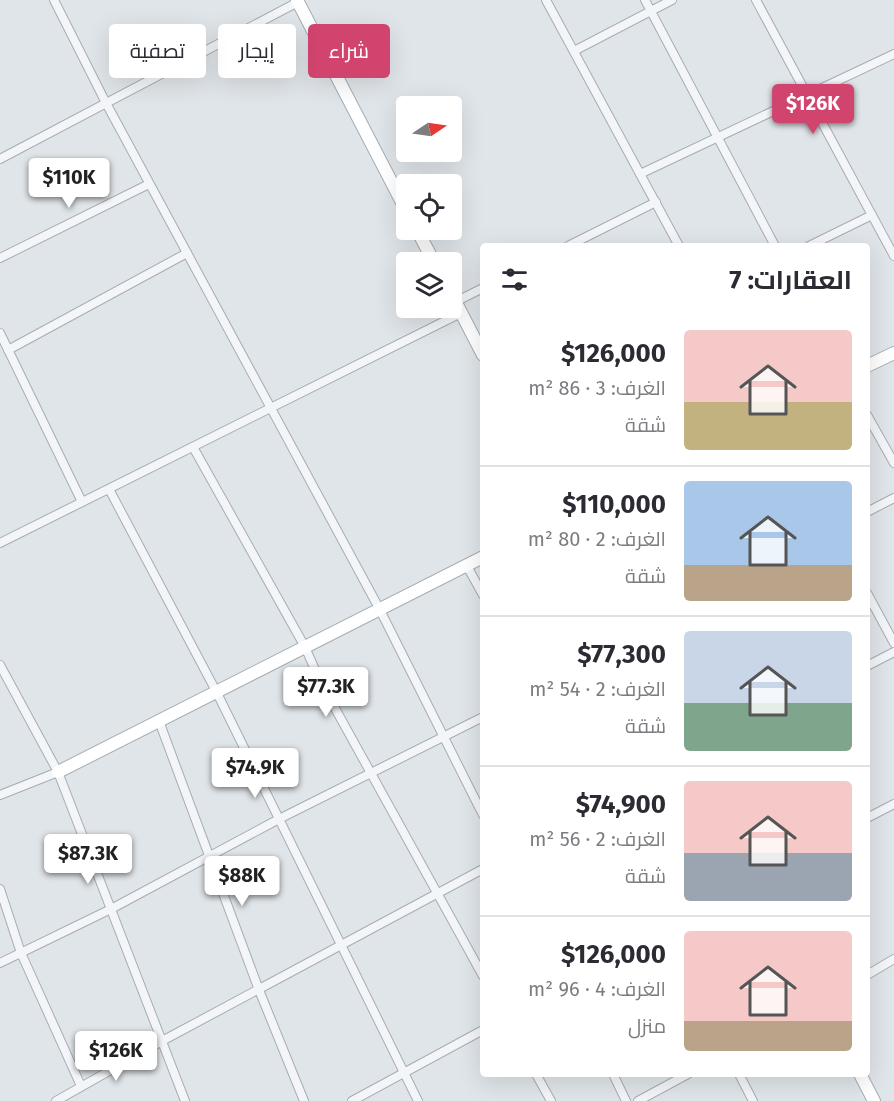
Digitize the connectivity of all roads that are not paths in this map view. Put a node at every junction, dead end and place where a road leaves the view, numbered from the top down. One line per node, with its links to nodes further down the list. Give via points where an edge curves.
1 (54, 0): 11 (street)
2 (546, 0): 8 (street)
3 (645, 0): 7 (street)
4 (672, 0): 7 (street)
5 (756, 0): 10 (street)
6 (297, 1): 11 (street); 16 (street)
7 (651, 11): 8 (street); 12 (street)
8 (574, 51): 14 (street)
9 (894, 54): 10 (street)
10 (806, 95): 12 (street); 18 (street)
11 (106, 103): 13 (street); 15 (street)
12 (717, 138): 14 (street); 21 (street)
13 (0, 159)
14 (640, 174): 17 (street)
15 (149, 184): 23 (street); 25 (street)
16 (396, 191)
17 (656, 202): 19 (street); 20 (street)
18 (872, 215): 22 (street); 24 (street)
19 (573, 243)
20 (677, 243)
21 (773, 243)
22 (815, 243)
23 (187, 253): 32 (street); 35 (street)
24 (894, 256)
25 (0, 258)
26 (480, 290): 27 (street)
27 (462, 300)
28 (462, 315): 31 (street)
29 (429, 318): 35 (street)
30 (0, 333): 32 (street)
31 (480, 349)
32 (8, 350): 41 (street)
33 (894, 353): 34 (street)
34 (870, 365)
35 (270, 408): 37 (street); 48 (street)
36 (870, 420): 38 (street)
37 (193, 447): 39 (street); 50 (street)
38 (894, 463)
39 (109, 489): 41 (street); 54 (street)
40 (894, 498): 42 (street)
41 (82, 502): 43 (street)
42 (870, 510)
43 (0, 543)
44 (480, 559): 45 (street)
45 (467, 566): 46 (street); 48 (street)
46 (480, 590)
47 (870, 599): 49 (street)
48 (380, 610): 50 (street); 57 (street)
49 (894, 643)
50 (305, 647): 54 (street); 59 (street)
51 (894, 652): 52 (street)
52 (870, 664)
53 (0, 665): 58 (street)
54 (217, 693): 56 (street); 64 (street)
55 (480, 718): 57 (street)
56 (159, 721): 58 (street); 65 (street)
57 (443, 736): 59 (street); 62 (street)
58 (58, 772): 60 (street); 69 (street)
59 (372, 773): 64 (street); 68 (street)
60 (0, 795)
61 (894, 804): 63 (street)
62 (480, 809)
63 (870, 816)
64 (279, 819): 65 (street); 70 (street)
65 (209, 856): 69 (street); 76 (street)
66 (480, 871): 68 (street)
67 (0, 889): 71 (street)
68 (438, 893): 70 (street); 74 (street)
69 (111, 909): 71 (street); 78 (street)
70 (342, 946): 76 (street); 79 (street)
71 (21, 952): 73 (street); 85 (street)
72 (894, 959): 75 (street)
73 (0, 963)
74 (480, 970)
75 (870, 973)
76 (259, 990): 78 (street); 89 (street)
77 (480, 1032): 79 (street)
78 (162, 1041): 85 (street); 88 (street)
79 (404, 1073): 90 (street); 91 (street)
80 (538, 1077): 92 (street)
81 (614, 1077): 93 (street)
82 (682, 1077): 94 (street)
83 (741, 1077): 95 (street)
84 (862, 1077): 96 (street)
85 (81, 1086): 86 (street)
86 (69, 1097): 87 (street)
87 (56, 1101)
88 (185, 1101)
89 (304, 1101)
90 (352, 1101)
91 (418, 1101)
92 (551, 1101)
93 (626, 1101)
94 (638, 1101)
95 (753, 1101)
96 (874, 1101)

